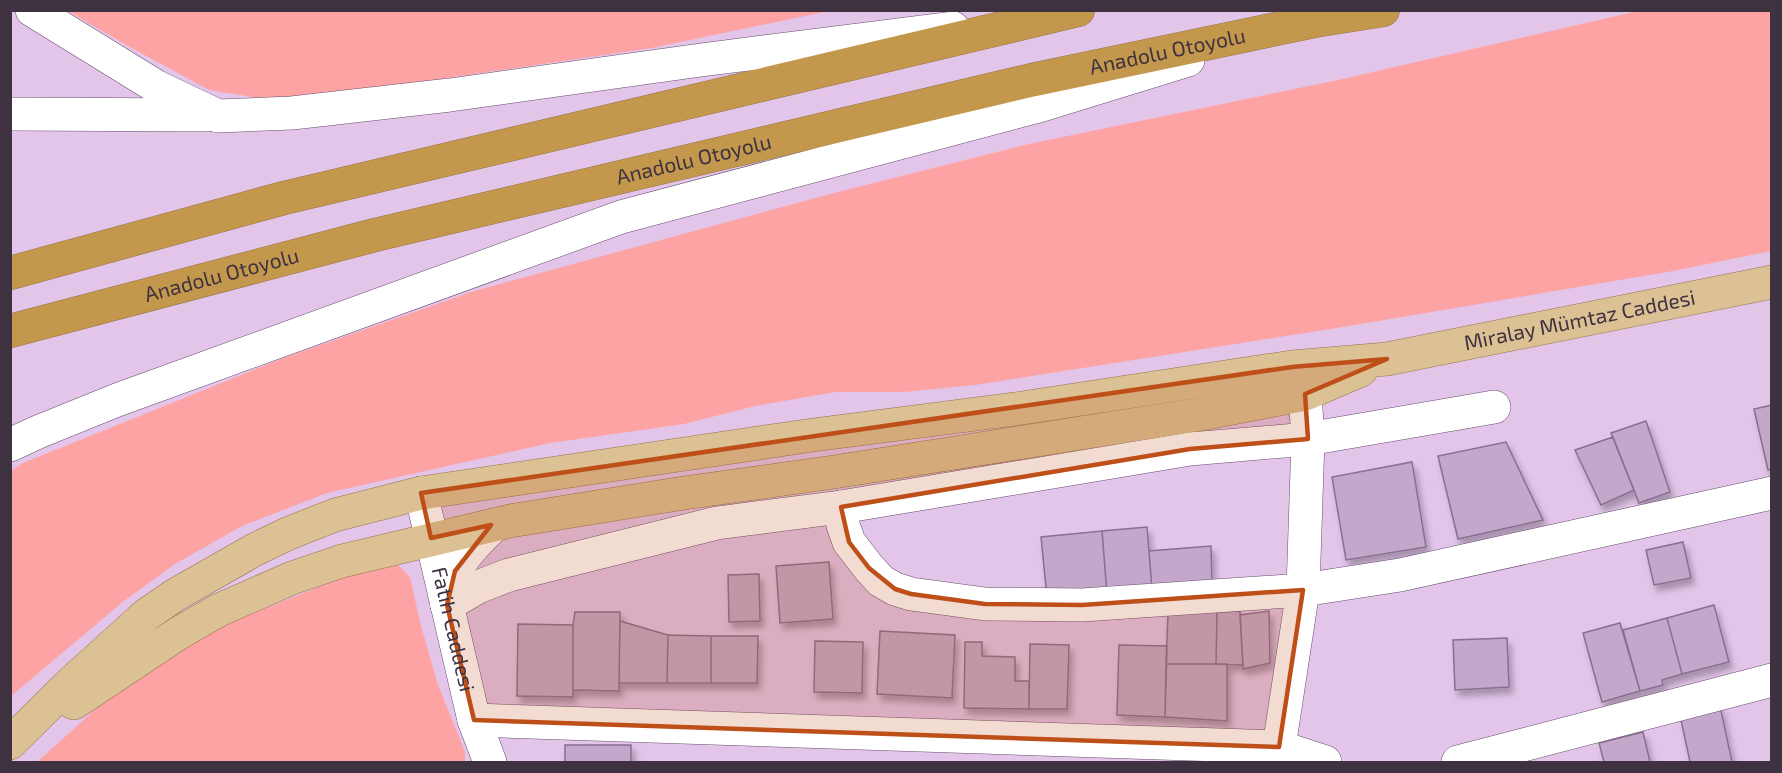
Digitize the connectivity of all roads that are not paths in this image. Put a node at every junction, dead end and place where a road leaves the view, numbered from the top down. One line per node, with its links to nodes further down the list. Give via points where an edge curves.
1 (32, 10): 6 (street, via 157,87)
2 (1383, 10): 4 (highway, Anadolu Otoyolu)
3 (1068, 12): 6 (street, via 450,95 292,113); 7 (highway, via 285,198)
4 (1314, 21): 9 (highway, Anadolu Otoyolu, via 1032,80 398,230); 14 (street, via 1042,105 621,217 128,396)
5 (10, 114): 6 (street)
6 (218, 116)
7 (10, 273)
8 (1772, 282): 10 (main road, Miralay Mümtaz Caddesi)
9 (10, 331)
10 (1387, 359): 11 (main road); 15 (main road, via 1281,368)
11 (1305, 394): 13 (street); 18 (main road, via 1189,416)
12 (1494, 407): 13 (street)
13 (1308, 440): 17 (street, via 1190,449); 20 (street)
14 (10, 445)
15 (421, 493): 19 (street, Fatih Caddesi); 24 (main road, via 335,515 287,534 175,595 146,615)
16 (1772, 493): 20 (street, via 1400,576)
17 (841, 507): 20 (street, via 849,542 869,568 895,589 911,594 984,604 1082,605); 21 (street, via 717,523 509,575)
18 (494, 525): 19 (main road); 21 (street, via 455,571)
19 (431, 538): 21 (street, Fatih Caddesi); 24 (main road, via 312,571 219,610)
20 (1303, 590): 25 (street)
21 (447, 604): 23 (street, Fatih Caddesi)
22 (1772, 680): 28 (street)
23 (474, 720): 25 (street); 26 (street, Fatih Caddesi)
24 (10, 744)
25 (1280, 747): 27 (street)
26 (490, 762)
27 (1325, 762)
28 (1458, 762)

